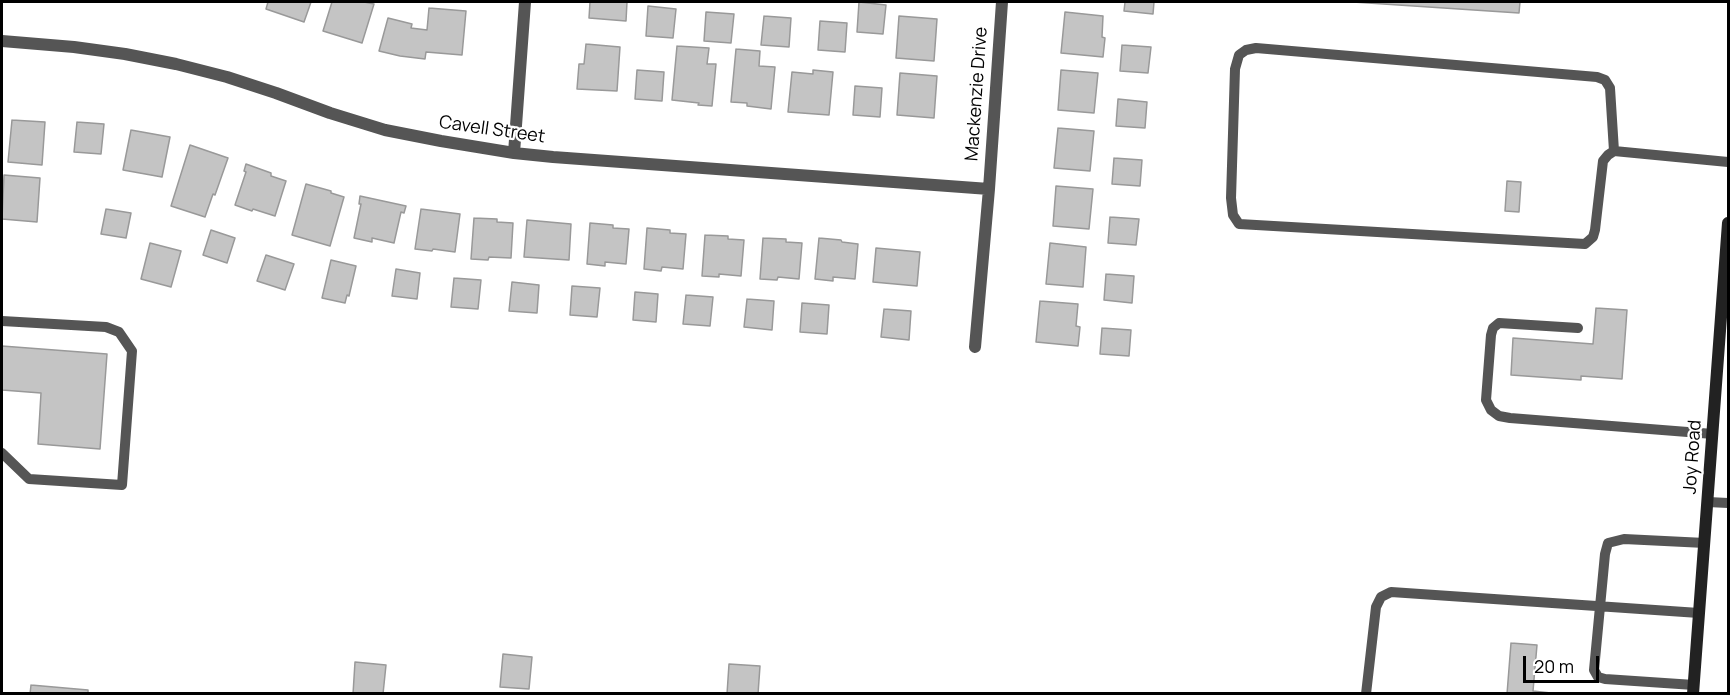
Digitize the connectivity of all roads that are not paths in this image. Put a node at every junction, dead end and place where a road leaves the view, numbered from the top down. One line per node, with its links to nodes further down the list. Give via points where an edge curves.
1 (525, 2): 5 (street)
2 (1002, 2): 7 (street, Mackenzie Drive)
3 (2, 41): 5 (street, Cavell Street, via 74,47 177,64 385,130)
4 (1614, 152): 4 (lane, via 1603,161 1595,230 1585,244 1239,224 1233,215 1231,198 1235,69 1239,55 1256,48 1597,77 1610,88); 6 (lane)
5 (514, 153): 7 (street, Cavell Street)
6 (1728, 162)
7 (989, 189): 12 (street, Mackenzie Drive)
8 (1728, 223): 11 (main road, Joy Road)
9 (2, 321): 14 (lane, via 105,327 119,332 132,351 122,485 29,479)
10 (1578, 328): 13 (lane, via 1499,324 1493,328 1486,400 1491,410 1510,418)
11 (1724, 333): 13 (main road, Joy Road)
12 (975, 347)
13 (1713, 434): 15 (main road, Joy Road)
14 (2, 453)
15 (1708, 502): 16 (lane); 17 (main road, Joy Road)
16 (1728, 503)
17 (1704, 543): 18 (lane, via 1624,539 1608,543); 19 (main road, Joy Road)
18 (1601, 606): 19 (lane); 20 (lane, via 1594,670 1598,676); 21 (lane, via 1391,592 1381,597 1376,606)
19 (1699, 613): 20 (main road, Joy Road)
20 (1694, 689)
21 (1366, 693)

